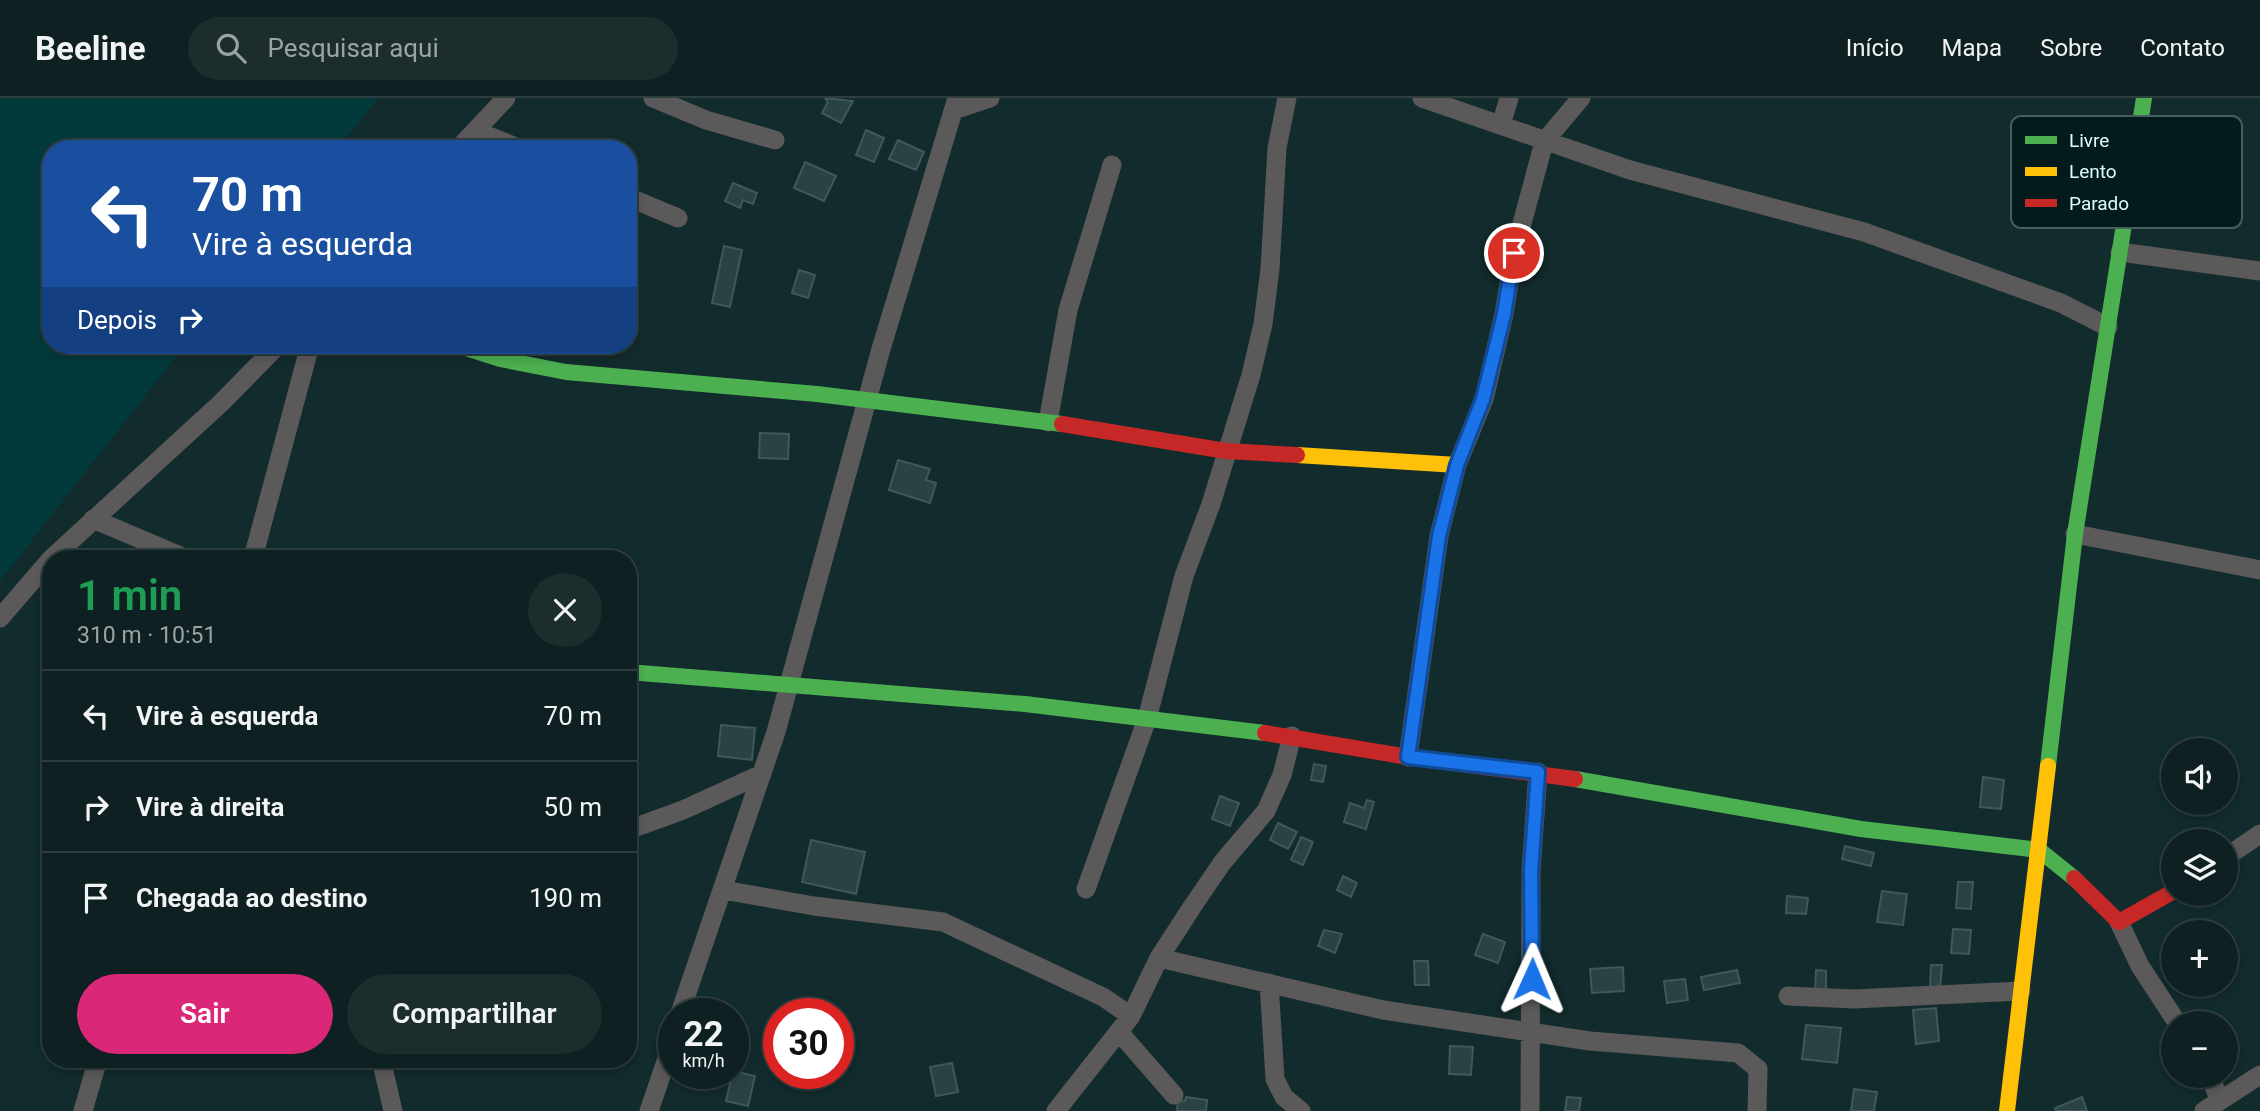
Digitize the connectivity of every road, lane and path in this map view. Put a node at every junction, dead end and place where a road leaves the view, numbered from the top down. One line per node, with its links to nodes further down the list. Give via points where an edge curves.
1 (506, 98): 12 (street)
2 (653, 98): 15 (street, via 706,120)
3 (990, 98): 9 (street)
4 (1287, 98): 29 (street, via 1277,148 1263,324)
5 (1422, 98): 11 (street)
6 (1509, 98): 11 (street)
7 (1581, 98): 16 (street)
8 (2144, 98): 10 (street)
9 (956, 104): 27 (street)
10 (2141, 116)
11 (1501, 125): 16 (street)
12 (476, 131): 13 (street); 14 (street)
13 (467, 140)
14 (498, 140)
15 (775, 140)
16 (1544, 142): 23 (street, via 1691,188 1864,232 2061,303); 30 (street, via 1514,253 1483,399)
17 (1112, 165): 28 (street, via 1068,310)
18 (637, 201): 19 (street)
19 (678, 218)
20 (2124, 228): 21 (street)
21 (2120, 253): 22 (street); 23 (street)
22 (2260, 271)
23 (2108, 327): 32 (street)
24 (269, 354): 31 (street)
25 (308, 354): 35 (street)
26 (484, 354): 27 (street, via 566,372)
27 (868, 401): 28 (street); 40 (street)
28 (1048, 422): 29 (street)
29 (1226, 451): 30 (street); 41 (street, via 1184,576)
30 (1457, 465): 43 (street, via 1439,536)
31 (93, 519): 33 (street); 34 (street)
32 (2076, 534): 36 (street); 49 (street)
33 (63, 550)
34 (167, 550)
35 (255, 550)
36 (2260, 570)
37 (42, 572): 38 (street)
38 (0, 618)
39 (637, 673): 40 (street)
40 (786, 687): 41 (street, via 1025,704); 45 (street)
41 (1147, 719): 42 (street); 50 (street)
42 (1292, 736): 43 (street); 54 (street, via 1266,811 1222,863)
43 (1408, 757): 44 (street)
44 (1538, 772): 49 (street, via 1861,828); 61 (street, via 1531,871)
45 (762, 774): 46 (street); 51 (street)
46 (637, 827)
47 (2260, 834): 48 (street)
48 (2238, 849)
49 (2039, 850): 53 (street, via 2087,888); 56 (street)
50 (1086, 889)
51 (723, 890): 58 (street); 60 (street, via 943,922 1103,997)
52 (2161, 898): 53 (street)
53 (2119, 922): 59 (street)
54 (1159, 958): 55 (street); 60 (street)
55 (1269, 984): 61 (street, via 1383,1010); 72 (street, via 1275,1079 1284,1097)
56 (2021, 991): 57 (street, via 1854,999); 75 (street)
57 (1788, 996)
58 (685, 998)
59 (2169, 1011)
60 (1125, 1024): 66 (street); 71 (street)
61 (1531, 1030): 73 (street); 74 (street, via 1590,1041 1738,1053 1758,1069)
62 (95, 1068): 68 (street)
63 (383, 1068): 69 (street)
64 (2260, 1075): 67 (street)
65 (658, 1085): 70 (street)
66 (1174, 1095)
67 (2211, 1105)
68 (83, 1111)
69 (393, 1111)
70 (649, 1111)
71 (1056, 1111)
72 (1301, 1111)
73 (1530, 1111)
74 (1757, 1111)
75 (2007, 1111)

